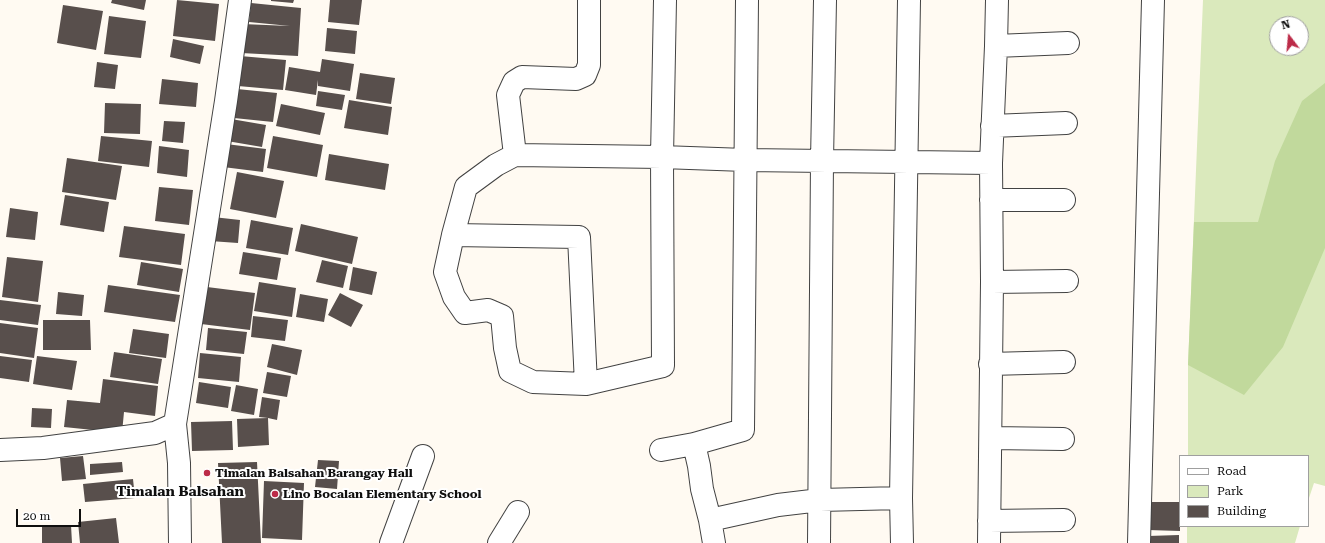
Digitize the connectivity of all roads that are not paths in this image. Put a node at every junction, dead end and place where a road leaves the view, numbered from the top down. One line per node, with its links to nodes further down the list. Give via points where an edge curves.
1 (240, 0): 27 (street)
2 (589, 0): 13 (street, via 589,65 585,75 576,79 522,77 514,82 508,95)
3 (665, 0): 14 (street)
4 (747, 0): 15 (street)
5 (825, 0): 16 (street)
6 (909, 0): 17 (street)
7 (997, 0): 10 (street)
8 (1153, 0): 47 (street)
9 (1068, 43): 10 (street)
10 (996, 46): 12 (street)
11 (1066, 123): 12 (street)
12 (992, 126): 18 (street)
13 (515, 155): 14 (street); 21 (street, via 496,165 466,187)
14 (662, 157): 15 (street); 26 (street, via 663,366)
15 (745, 160): 16 (street); 30 (street, via 743,430)
16 (822, 161): 17 (street); 35 (street)
17 (906, 162): 18 (street); 34 (street)
18 (991, 163): 19 (street)
19 (991, 200): 20 (street); 23 (street)
20 (1064, 200)
21 (453, 235): 26 (street, via 445,272 454,297 465,313 488,310 502,316 510,371 533,382); 26 (street, via 579,237)
22 (1067, 281): 23 (street)
23 (992, 282): 25 (street)
24 (1064, 362): 25 (street)
25 (990, 364): 28 (street)
26 (586, 384)
27 (175, 424): 31 (street, via 155,433 43,448); 40 (street, via 179,463)
28 (991, 438): 29 (street); 39 (street)
29 (1063, 439)
30 (694, 444): 32 (street); 37 (street)
31 (0, 450)
32 (661, 450)
33 (423, 456): 41 (street)
34 (901, 498): 35 (street); 45 (street)
35 (820, 500): 37 (street, via 778,505); 44 (street)
36 (518, 512): 42 (street)
37 (710, 520): 43 (street)
38 (1064, 520): 39 (street)
39 (989, 521): 46 (street)
40 (180, 543)
41 (391, 543)
42 (499, 543)
43 (714, 543)
44 (819, 543)
45 (902, 543)
46 (989, 543)
47 (1138, 543)

